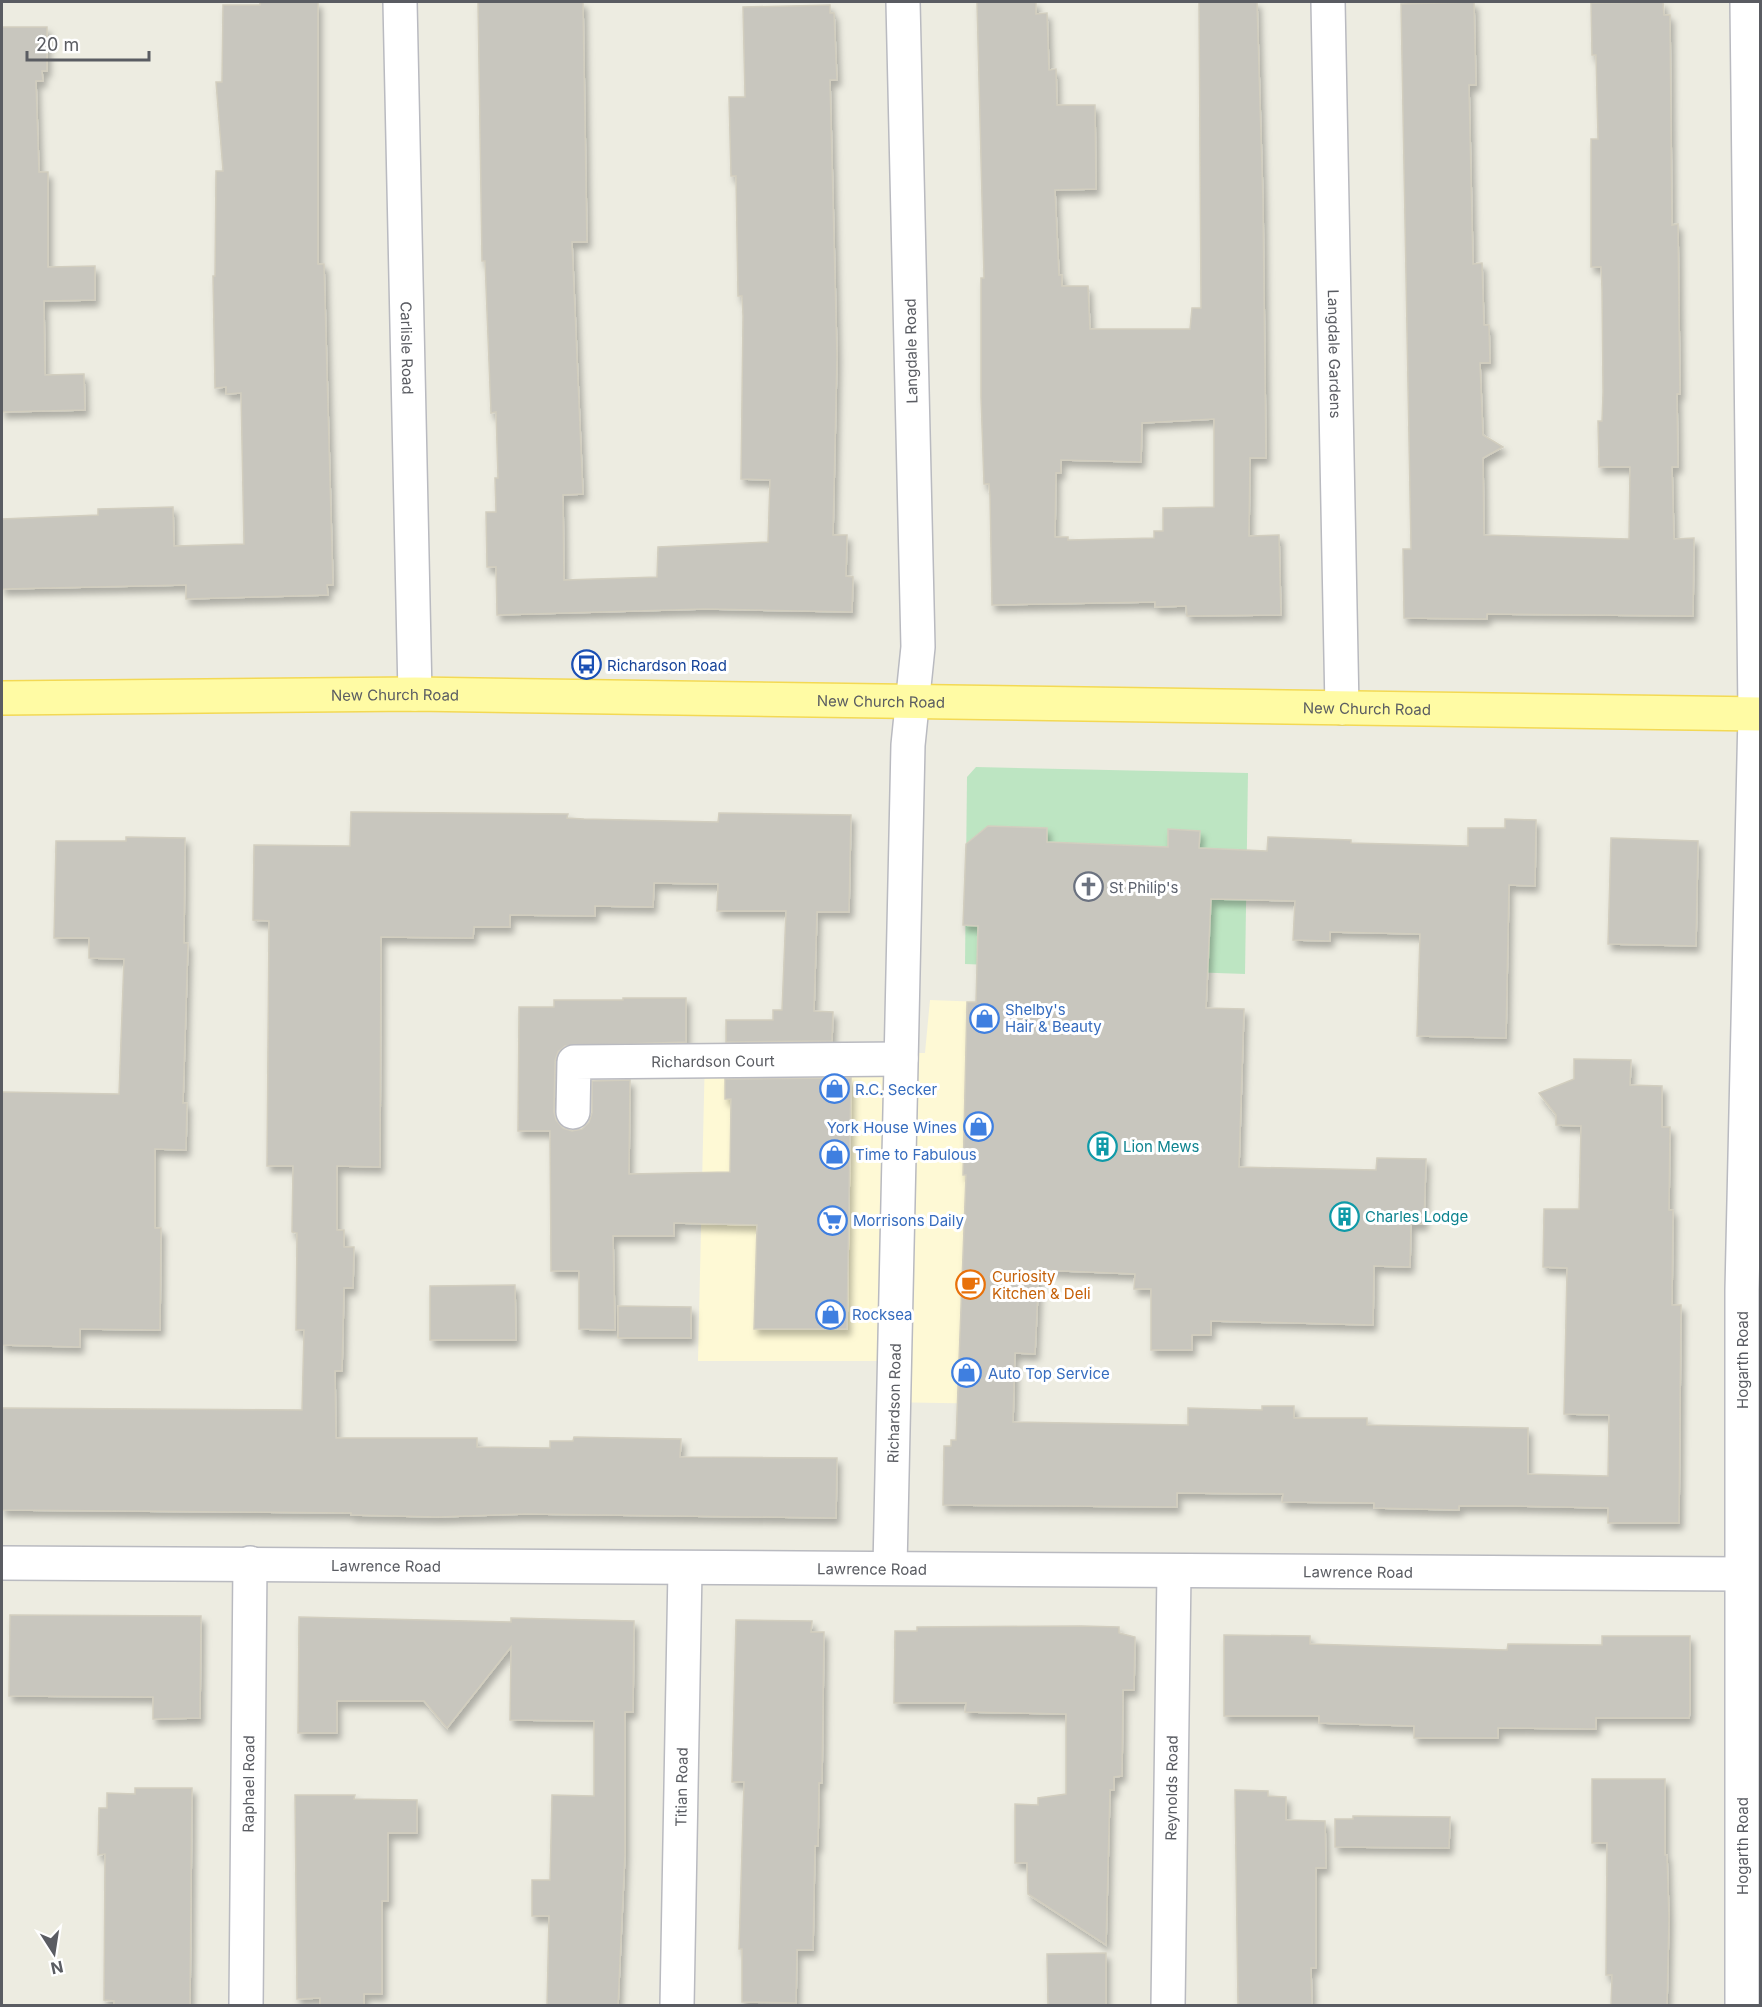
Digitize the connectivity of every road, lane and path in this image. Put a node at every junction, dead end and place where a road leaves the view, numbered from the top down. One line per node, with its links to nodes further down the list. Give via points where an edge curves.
1 (400, 2): 5 (street, Carlisle Road)
2 (903, 2): 7 (street, Langdale Road, via 918,647)
3 (1328, 2): 8 (street, Langdale Gardens)
4 (1747, 2): 9 (street, Hogarth Road)
5 (415, 694): 6 (main road, New Church Road); 7 (main road, New Church Road)
6 (2, 698)
7 (914, 701): 8 (main road, New Church Road); 10 (street, Richardson Road, via 908,745)
8 (1342, 708): 9 (main road, New Church Road)
9 (1758, 714): 17 (street, Hogarth Road, via 1742,1279)
10 (901, 1059): 11 (street, Richardson Court, via 574,1062); 14 (street, Richardson Road)
11 (573, 1112)
12 (2, 1563): 13 (street, Lawrence Road)
13 (250, 1563): 15 (street, Lawrence Road); 18 (street, Raphael Road)
14 (890, 1567): 15 (street, Lawrence Road); 16 (street, Lawrence Road)
15 (685, 1569): 19 (street, Titian Road)
16 (1174, 1571): 17 (street, Lawrence Road); 20 (street, Reynolds Road)
17 (1741, 1574): 21 (street, Hogarth Road)
18 (246, 2006)
19 (677, 2006)
20 (1168, 2006)
21 (1742, 2006)

